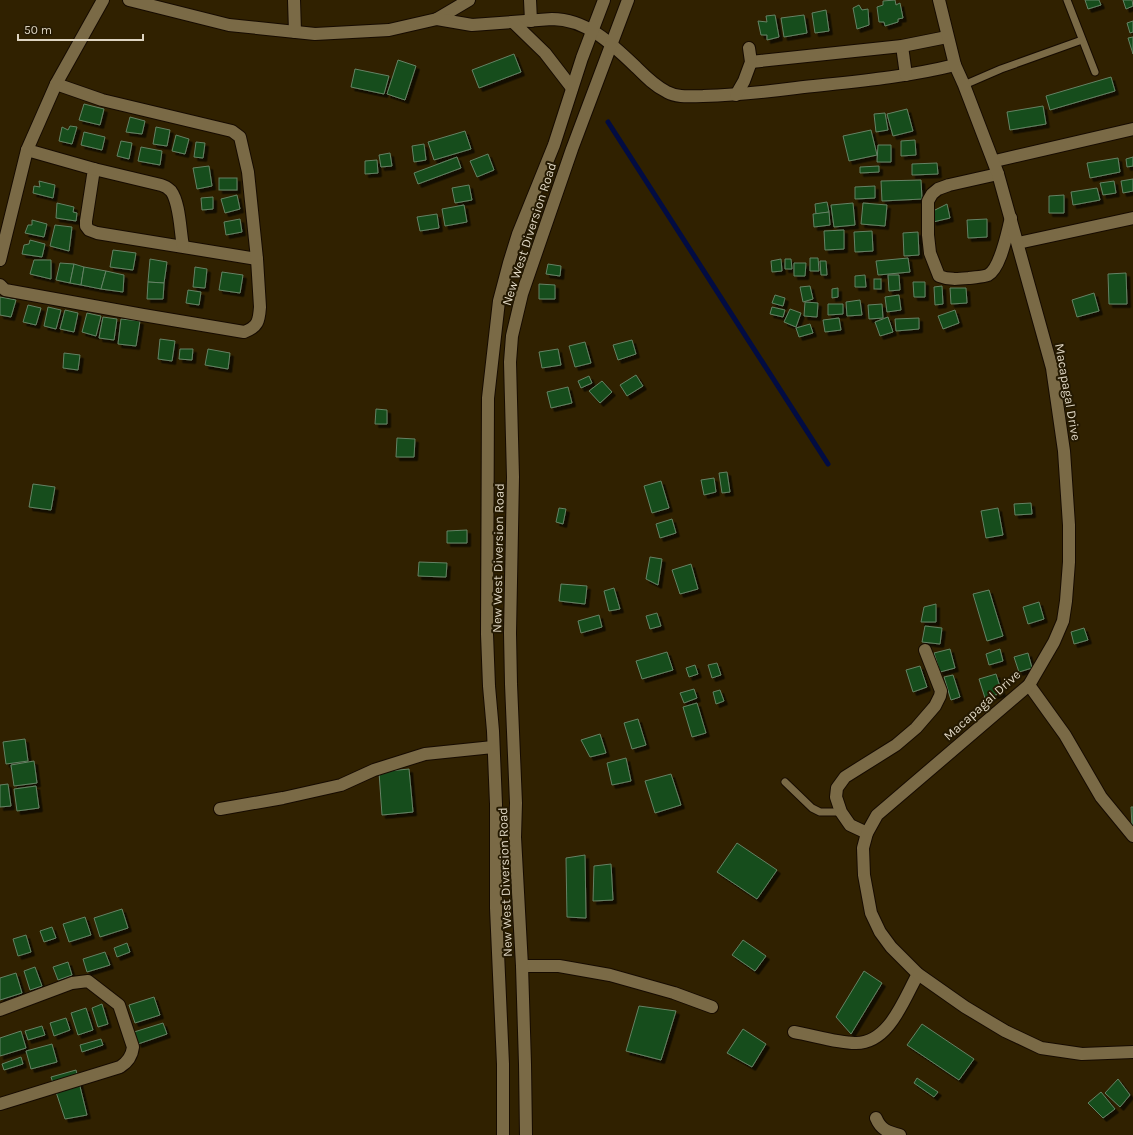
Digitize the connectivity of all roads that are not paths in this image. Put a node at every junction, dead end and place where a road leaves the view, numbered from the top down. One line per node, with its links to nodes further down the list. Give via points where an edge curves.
1 (103, 0): 24 (street)
2 (129, 0): 13 (street, via 229,24)
3 (294, 0): 13 (street)
4 (469, 0): 10 (street)
5 (530, 0): 11 (street)
6 (604, 0): 14 (street, New West Diversion Road)
7 (628, 0): 17 (street, New West Diversion Road)
8 (939, 0): 15 (street, Macapagal Drive)
9 (1067, 0): 16 (lane)
10 (437, 19): 12 (street, via 472,25); 13 (street, via 389,30 315,34)
11 (531, 21): 12 (street); 14 (street, via 563,19)
12 (513, 22): 26 (street, via 545,53)
13 (295, 32)
14 (592, 32): 17 (street); 26 (street, New West Diversion Road)
15 (947, 37): 18 (street); 21 (street, Macapagal Drive)
16 (1082, 40): 22 (lane); 25 (lane)
17 (611, 44): 27 (street, via 656,86 668,93 683,96); 48 (street, New West Diversion Road, via 522,294 512,336 510,633 515,837)
18 (902, 46): 20 (street); 23 (street)
19 (749, 48): 20 (street)
20 (751, 62): 27 (street)
21 (955, 65): 23 (street); 25 (street, Macapagal Drive)
22 (1095, 72)
23 (906, 75): 27 (street)
24 (56, 84): 29 (street); 37 (street, via 102,100 237,133 243,145 248,172)
25 (964, 85): 30 (street, Macapagal Drive)
26 (572, 88): 42 (street, New West Diversion Road, via 554,145 518,234 496,321 488,398 487,634)
27 (736, 95)
28 (1133, 129): 30 (street)
29 (27, 150): 31 (street); 38 (street)
30 (994, 161): 32 (street, Macapagal Drive)
31 (94, 169): 36 (street, via 161,185 171,191 176,200); 36 (street, via 86,221 89,230)
32 (998, 174): 33 (street, Macapagal Drive); 33 (street, via 938,188 932,194 928,201 928,234 930,253 939,276 956,280 987,275 994,270)
33 (1011, 218): 35 (street, Macapagal Drive)
34 (1133, 218): 35 (street)
35 (1018, 243): 41 (street, Macapagal Drive, via 1052,368 1064,451 1069,525 1069,562 1063,621)
36 (183, 246): 37 (street)
37 (257, 259): 39 (street, via 260,315 257,324 244,332 5,290)
38 (0, 260)
39 (0, 285)
40 (925, 650): 45 (street, via 941,691 935,706 916,728 896,745 845,777 836,792)
41 (1029, 685): 46 (street, Macapagal Drive, via 877,815); 47 (street, via 1065,735 1101,797)
42 (493, 747): 44 (street, via 425,754 374,770 341,785); 56 (street, New West Diversion Road)
43 (785, 782): 45 (lane, via 812,808 820,812)
44 (220, 809)
45 (841, 812): 46 (street, via 850,825)
46 (867, 833): 49 (street, Macapagal Drive, via 863,848 864,875 871,913 891,947)
47 (1133, 836)
48 (522, 966): 50 (street, via 559,966 604,974 674,993); 57 (street, New West Diversion Road)
49 (918, 974): 52 (street, via 892,1022 881,1034 869,1041 855,1043); 53 (street, Macapagal Drive, via 1005,1031 1041,1048 1082,1054)
50 (712, 1007)
51 (0, 1010): 54 (street, via 72,983 88,981 119,1005 133,1047 133,1053 120,1067)
52 (794, 1032)
53 (1133, 1052)
54 (0, 1104)
55 (876, 1118): 58 (street, via 885,1131)
56 (503, 1135)
57 (526, 1135)
58 (900, 1135)

